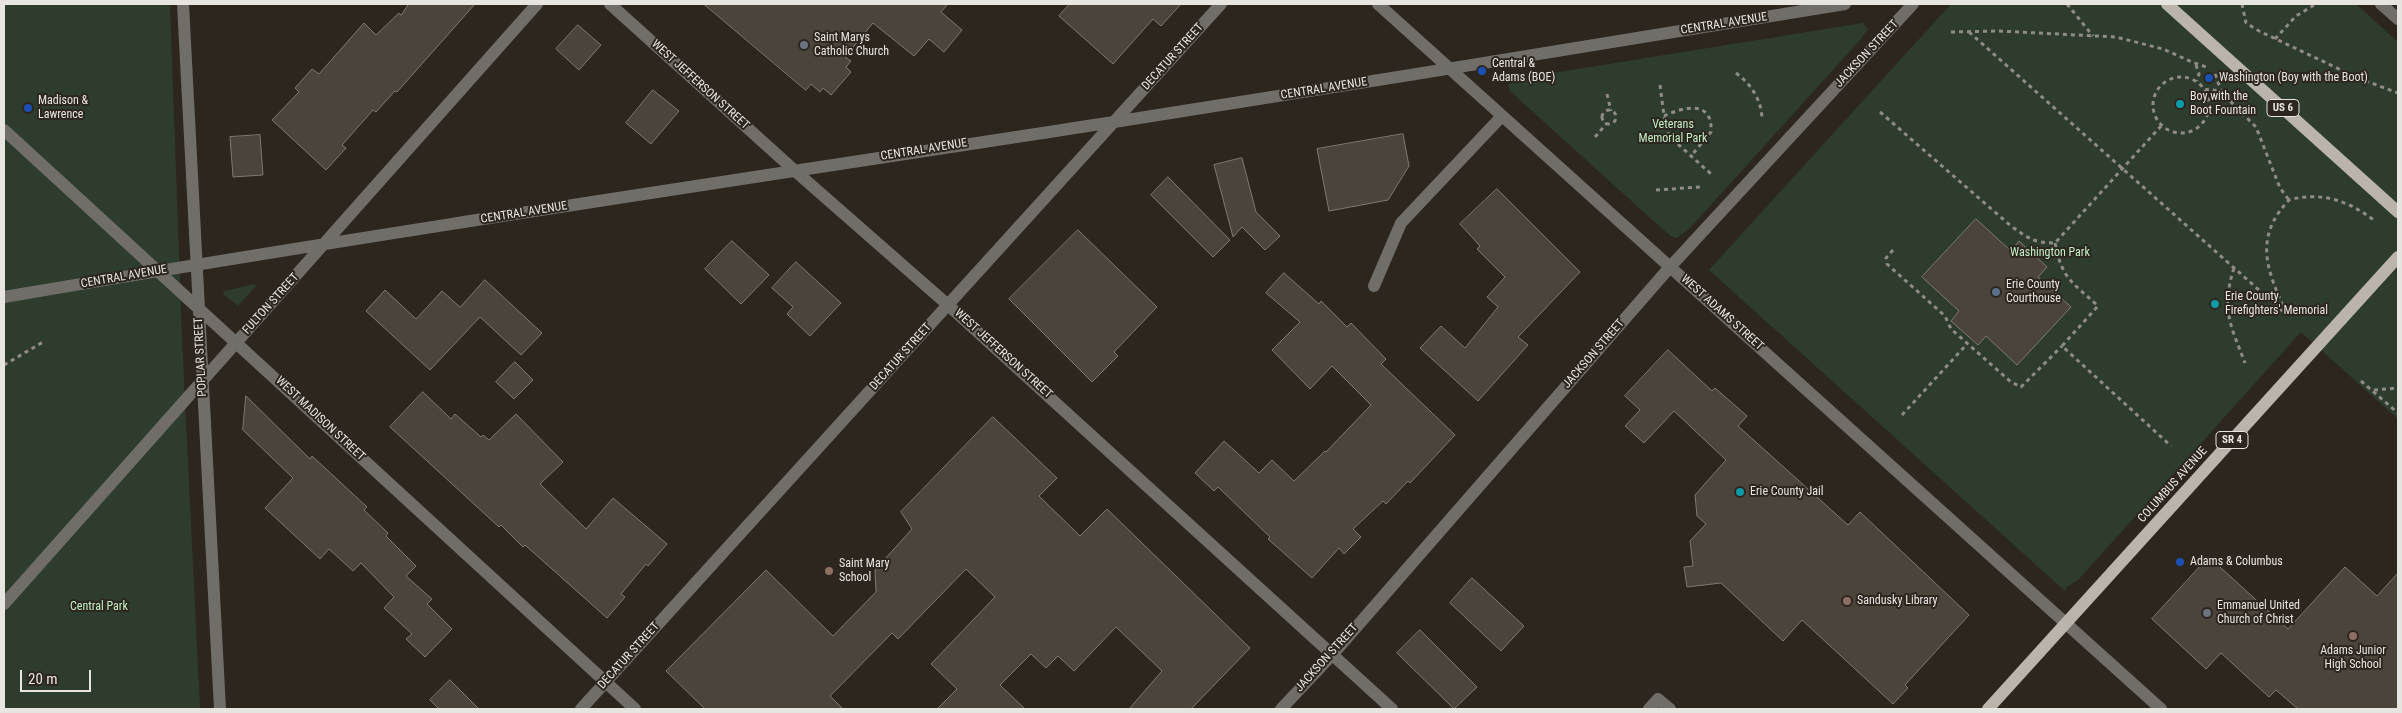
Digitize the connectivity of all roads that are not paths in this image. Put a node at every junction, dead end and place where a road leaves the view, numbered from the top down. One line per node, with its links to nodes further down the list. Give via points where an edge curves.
1 (183, 4): 19 (street, POPLAR STREET)
2 (537, 4): 17 (street, FULTON STREET)
3 (610, 4): 15 (street, WEST JEFFERSON STREET)
4 (1221, 4): 13 (street, DECATUR STREET)
5 (1378, 4): 11 (street, WEST ADAMS STREET)
6 (1845, 4): 11 (street, CENTRAL AVENUE)
7 (1913, 4): 20 (street, JACKSON STREET)
8 (2168, 4): 16 (main road, US 6)
9 (2381, 4): 10 (street)
10 (2398, 19)
11 (1450, 69): 12 (street, WEST ADAMS STREET); 13 (street, CENTRAL AVENUE)
12 (1502, 116): 20 (street, WEST ADAMS STREET); 22 (street, via 1401,223)
13 (1114, 122): 15 (street, CENTRAL AVENUE); 24 (street, DECATUR STREET)
14 (4, 130): 21 (street, WEST MADISON STREET)
15 (794, 170): 17 (street, CENTRAL AVENUE); 24 (street, WEST JEFFERSON STREET)
16 (2398, 212)
17 (322, 245): 19 (street, CENTRAL AVENUE); 26 (street, FULTON STREET)
18 (2398, 257): 29 (main road, COLUMBUS AVENUE / SR 4)
19 (197, 264): 21 (street, CENTRAL AVENUE); 25 (street, POPLAR STREET)
20 (1670, 267): 29 (street, WEST ADAMS STREET); 30 (street, JACKSON STREET)
21 (158, 271): 23 (street, CENTRAL AVENUE); 25 (street, WEST MADISON STREET)
22 (1374, 286)
23 (4, 297)
24 (948, 305): 30 (street, WEST JEFFERSON STREET); 31 (street, DECATUR STREET)
25 (198, 307): 26 (street, WEST MADISON STREET); 27 (street, POPLAR STREET)
26 (236, 342): 27 (street, FULTON STREET); 31 (street, WEST MADISON STREET)
27 (202, 381): 28 (street, FULTON STREET); 32 (street, POPLAR STREET)
28 (4, 604)
29 (2066, 624): 39 (main road, COLUMBUS AVENUE / SR 4); 40 (street, WEST ADAMS STREET)
30 (1332, 654): 35 (street, JACKSON STREET); 36 (street, WEST JEFFERSON STREET)
31 (605, 683): 33 (street, DECATUR STREET); 34 (street, WEST MADISON STREET)
32 (220, 709)
33 (581, 709)
34 (635, 709)
35 (1281, 709)
36 (1392, 709)
37 (1649, 709): 38 (street, via 1658,699)
38 (1670, 709)
39 (1988, 709)
40 (2161, 709)

